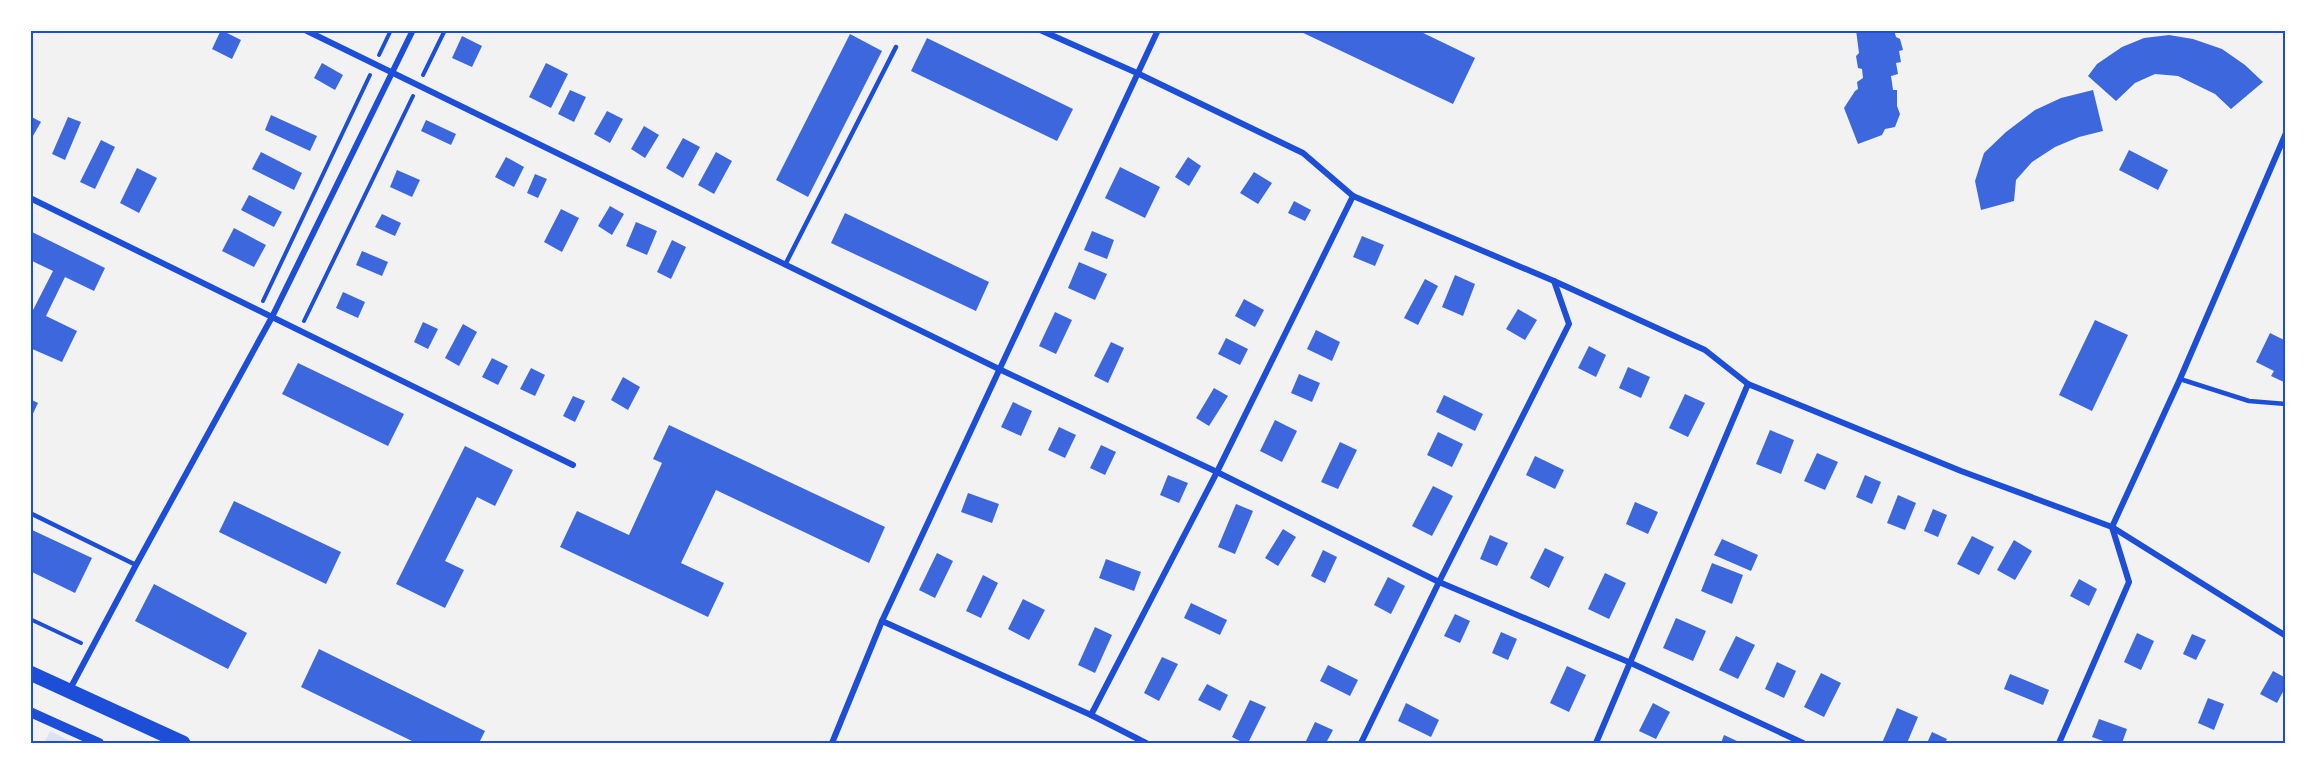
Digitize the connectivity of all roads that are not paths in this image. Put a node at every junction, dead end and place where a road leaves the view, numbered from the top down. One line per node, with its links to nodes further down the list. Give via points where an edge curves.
1 (305, 30): 6 (street)
2 (413, 30): 6 (street)
3 (1040, 30): 7 (street)
4 (1158, 30): 7 (street)
5 (896, 46): 11 (lane)
6 (392, 72): 11 (street); 13 (street)
7 (1137, 73): 9 (street, via 1303,153); 14 (street)
8 (2286, 133): 15 (street)
9 (1353, 196): 12 (street); 19 (street)
10 (30, 198): 13 (street)
11 (785, 265): 14 (street)
12 (1554, 281): 16 (street, via 1705,350); 23 (street, via 1569,324)
13 (272, 317): 18 (street); 22 (street)
14 (999, 369): 19 (street); 24 (street)
15 (2180, 379): 17 (lane, via 2249,401); 21 (street)
16 (1748, 384): 21 (street, via 1961,471); 26 (street)
17 (2286, 404)
18 (573, 465)
19 (1217, 472): 23 (street); 30 (street)
20 (30, 513): 22 (lane)
21 (2112, 527): 25 (street); 38 (street, via 2128,582)
22 (135, 565): 28 (street)
23 (1439, 582): 26 (street); 35 (street)
24 (882, 621): 30 (street); 33 (street)
25 (2286, 636)
26 (1631, 663): 36 (street); 37 (street)
27 (30, 673): 28 (main road)
28 (70, 690): 32 (main road)
29 (30, 712): 31 (street)
30 (1091, 715): 34 (street)
31 (99, 743)
32 (183, 743)
33 (832, 743)
34 (1146, 743)
35 (1361, 743)
36 (1596, 743)
37 (1803, 743)
38 (2059, 743)

